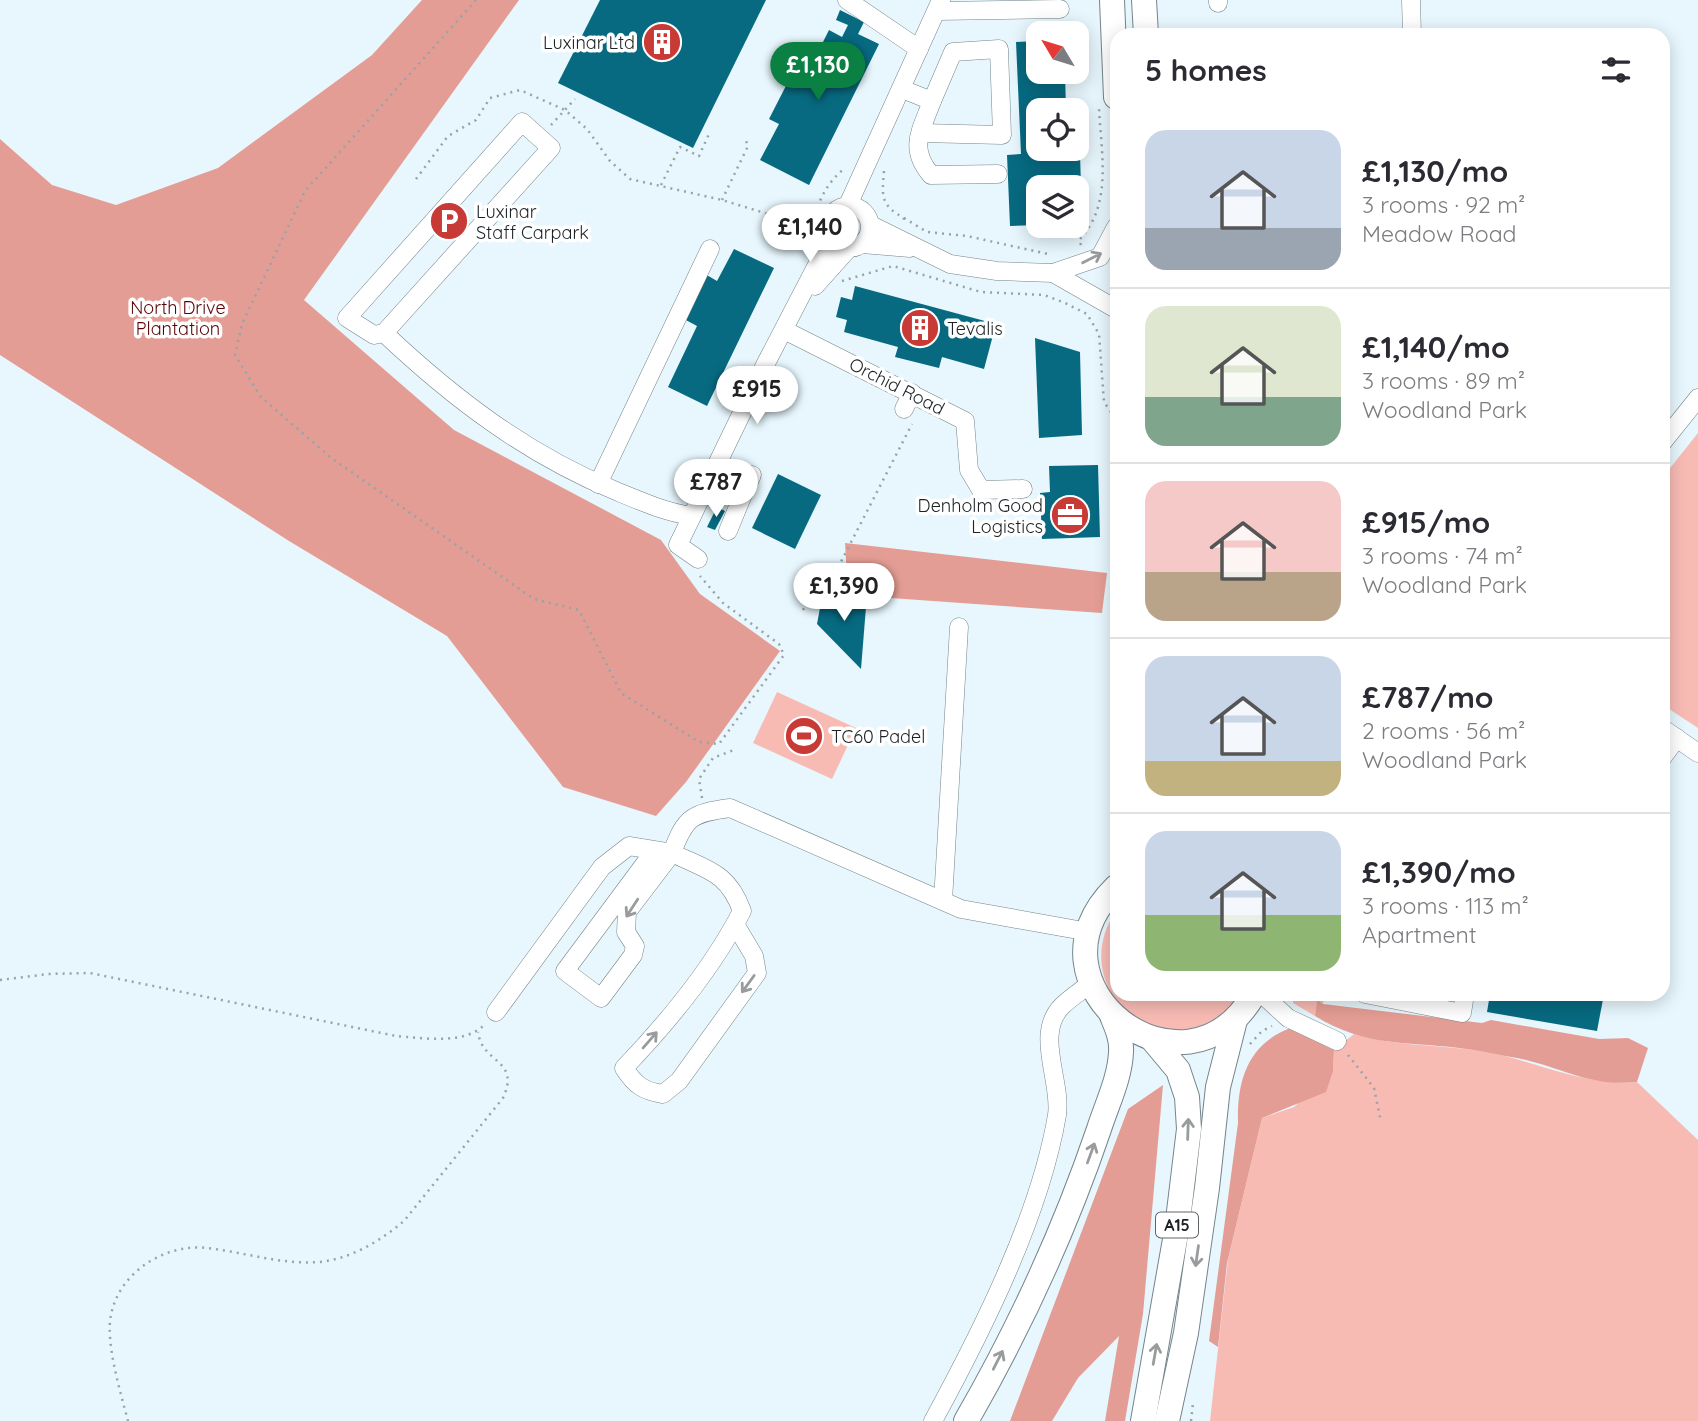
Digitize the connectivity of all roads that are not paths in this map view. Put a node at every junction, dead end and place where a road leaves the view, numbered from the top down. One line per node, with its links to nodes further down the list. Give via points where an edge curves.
1 (847, 0): 10 (street)
2 (1112, 0): 7 (highway)
3 (1144, 0): 8 (highway)
4 (1410, 0): 9 (street)
5 (1060, 9): 6 (street)
6 (936, 13): 10 (street)
7 (1111, 28)
8 (1146, 28)
9 (1412, 28)
10 (919, 49): 12 (street)
11 (1110, 50): 13 (highway)
12 (902, 89): 14 (street); 17 (street, via 869,159)
13 (1108, 101)
14 (932, 102): 15 (street); 15 (street, via 953,52 999,49 1002,135)
15 (920, 133): 16 (street, via 917,154 931,175)
16 (998, 174)
17 (854, 207): 18 (street); 19 (street, via 839,208 830,218)
18 (870, 225): 21 (street); 23 (street)
19 (831, 238): 21 (street); 25 (street)
20 (1110, 238): 24 (street, one-way to 20, via 1100,257)
21 (856, 246): 23 (street); 25 (street)
22 (710, 248): 35 (street)
23 (917, 250): 24 (street, via 950,264)
24 (1053, 273): 26 (street)
25 (797, 303): 27 (street)
26 (1110, 306)
27 (784, 330): 29 (street, Orchid Road); 34 (street)
28 (384, 333): 28 (street, via 551,148 522,122 347,318 374,335); 35 (street, via 481,417 529,449)
29 (918, 396): 31 (street); 36 (street, Orchid Road, via 965,421 969,470 981,490)
30 (1698, 398): 32 (street)
31 (904, 409)
32 (1670, 433)
33 (752, 475): 37 (street)
34 (711, 477): 37 (street); 38 (street)
35 (598, 484): 38 (street)
36 (1023, 489)
37 (744, 492): 39 (street)
38 (692, 516): 40 (street, via 678,545)
39 (728, 531)
40 (697, 566)
41 (959, 627): 46 (street)
42 (1670, 733): 43 (street)
43 (1698, 753)
44 (664, 851): 44 (street, one-way to 44, via 627,912 626,932 635,946 632,955 601,998 565,971); 46 (street, via 681,826 704,811 730,808); 47 (street, via 722,878 734,890 742,911); 54 (street, via 629,846 601,867)
45 (1110, 895): 48 (highway, A15)
46 (943, 901): 48 (street, via 961,909)
47 (735, 925): 47 (street, one-way to 47, via 754,956 757,973 679,1081 663,1094 646,1091 624,1068 698,982)
48 (1089, 932): 49 (highway, A15, via 1086,958)
49 (1091, 983): 55 (highway, A15); 60 (street, via 1060,1008 1049,1031 1058,1112 1043,1178 979,1337)
50 (1249, 1001): 56 (highway, A15)
51 (1270, 1001): 58 (street, via 1288,1018)
52 (1401, 1001): 53 (street, via 1462,1013)
53 (1464, 1001)
54 (496, 1012)
55 (1112, 1016): 57 (highway, A15, via 1130,1031); 61 (highway, one-way to 55, via 1064,1224 1091,1152 1122,1050)
56 (1235, 1020): 57 (highway, A15, via 1196,1040); 59 (highway, A15, one-way to 59, via 1217,1087)
57 (1152, 1040): 62 (highway, A15, one-way to 57, via 1177,1228 1189,1129 1187,1097 1178,1070)
58 (1337, 1041)
59 (1186, 1333): 63 (highway, A15); 64 (highway)
60 (933, 1421)
61 (966, 1421)
62 (1143, 1421)
63 (1167, 1421)
64 (1185, 1421)

